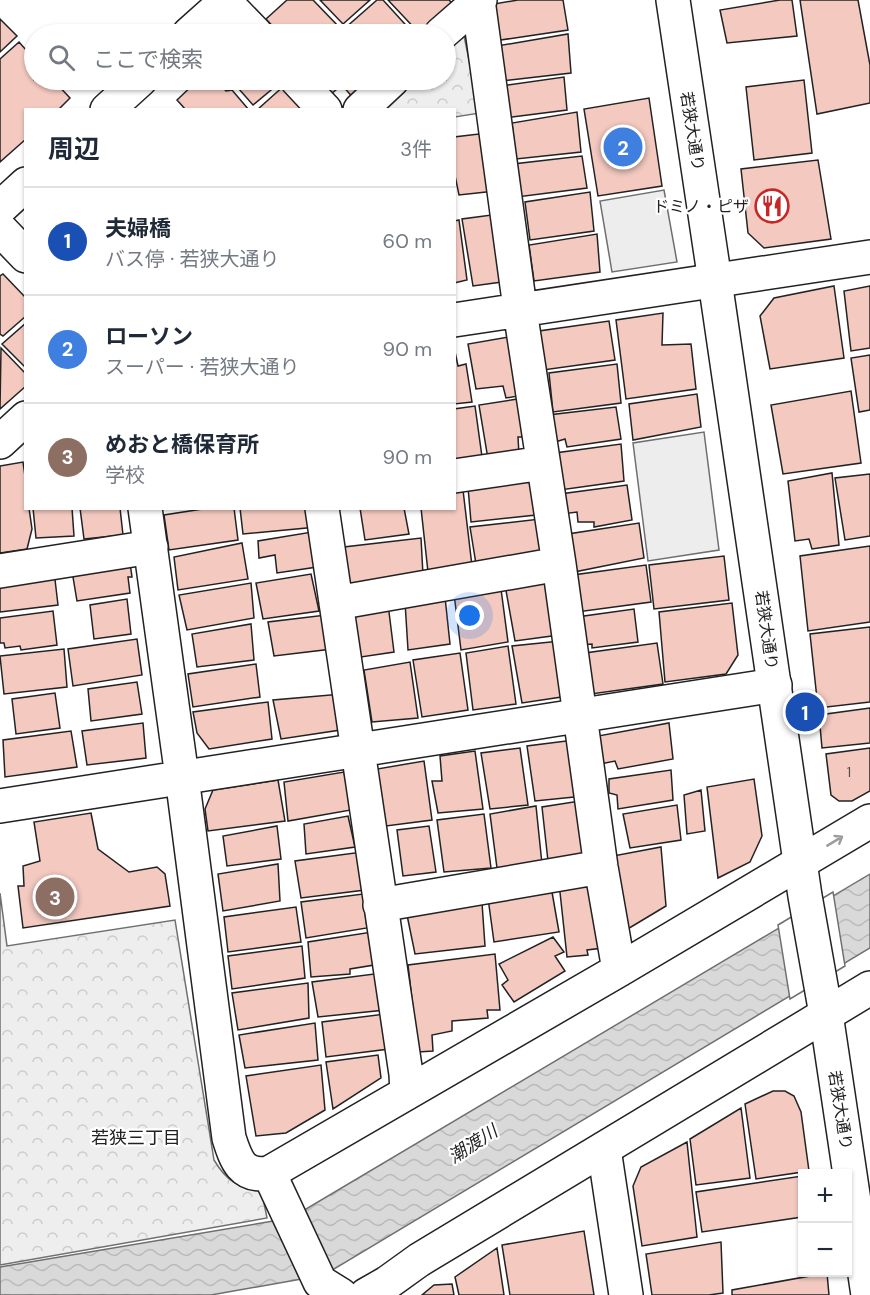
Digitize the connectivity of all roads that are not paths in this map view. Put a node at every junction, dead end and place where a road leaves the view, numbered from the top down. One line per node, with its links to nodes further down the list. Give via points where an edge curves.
1 (479, 0): 6 (street); 19 (street)
2 (673, 0): 18 (street, 若狭大通り)
3 (226, 1): 4 (street); 5 (street)
4 (200, 24)
5 (247, 24)
6 (452, 24)
7 (129, 90): 10 (street)
8 (306, 90): 11 (street)
9 (381, 90): 12 (street)
10 (109, 108)
11 (323, 108)
12 (362, 108)
13 (24, 186): 14 (street)
14 (0, 208)
15 (0, 228): 16 (street)
16 (24, 254)
17 (870, 257): 18 (street)
18 (716, 280): 19 (street); 31 (street, 若狭大通り)
19 (520, 310): 20 (street); 23 (street)
20 (456, 320)
21 (24, 420): 22 (street)
22 (0, 442)
23 (543, 463): 24 (street); 28 (street)
24 (456, 476)
25 (145, 510): 27 (street)
26 (322, 510): 30 (street)
27 (151, 547): 29 (street); 34 (street)
28 (559, 564): 30 (street); 32 (street)
29 (0, 571)
30 (336, 603): 33 (street)
31 (775, 685): 32 (street); 37 (street, 若狭大通り)
32 (581, 715): 33 (street); 38 (street)
33 (357, 750): 34 (street); 39 (street)
34 (182, 777): 35 (street); 45 (street, via 229,1138 242,1167 259,1175)
35 (0, 802)
36 (870, 821): 37 (street, one-way to 36)
37 (801, 862): 40 (street); 42 (street, 若狭大通り)
38 (601, 867): 39 (street); 40 (street)
39 (380, 905): 43 (street)
40 (619, 970): 43 (street)
41 (870, 988): 42 (street)
42 (824, 999): 44 (street); 46 (street, 若狭大通り)
43 (407, 1093): 45 (street)
44 (604, 1149): 48 (street, via 418,1260); 49 (street)
45 (269, 1173): 47 (street)
46 (867, 1257): 50 (street, 若狭大通り)
47 (331, 1288)
48 (381, 1291)
49 (626, 1295)
50 (868, 1295)

